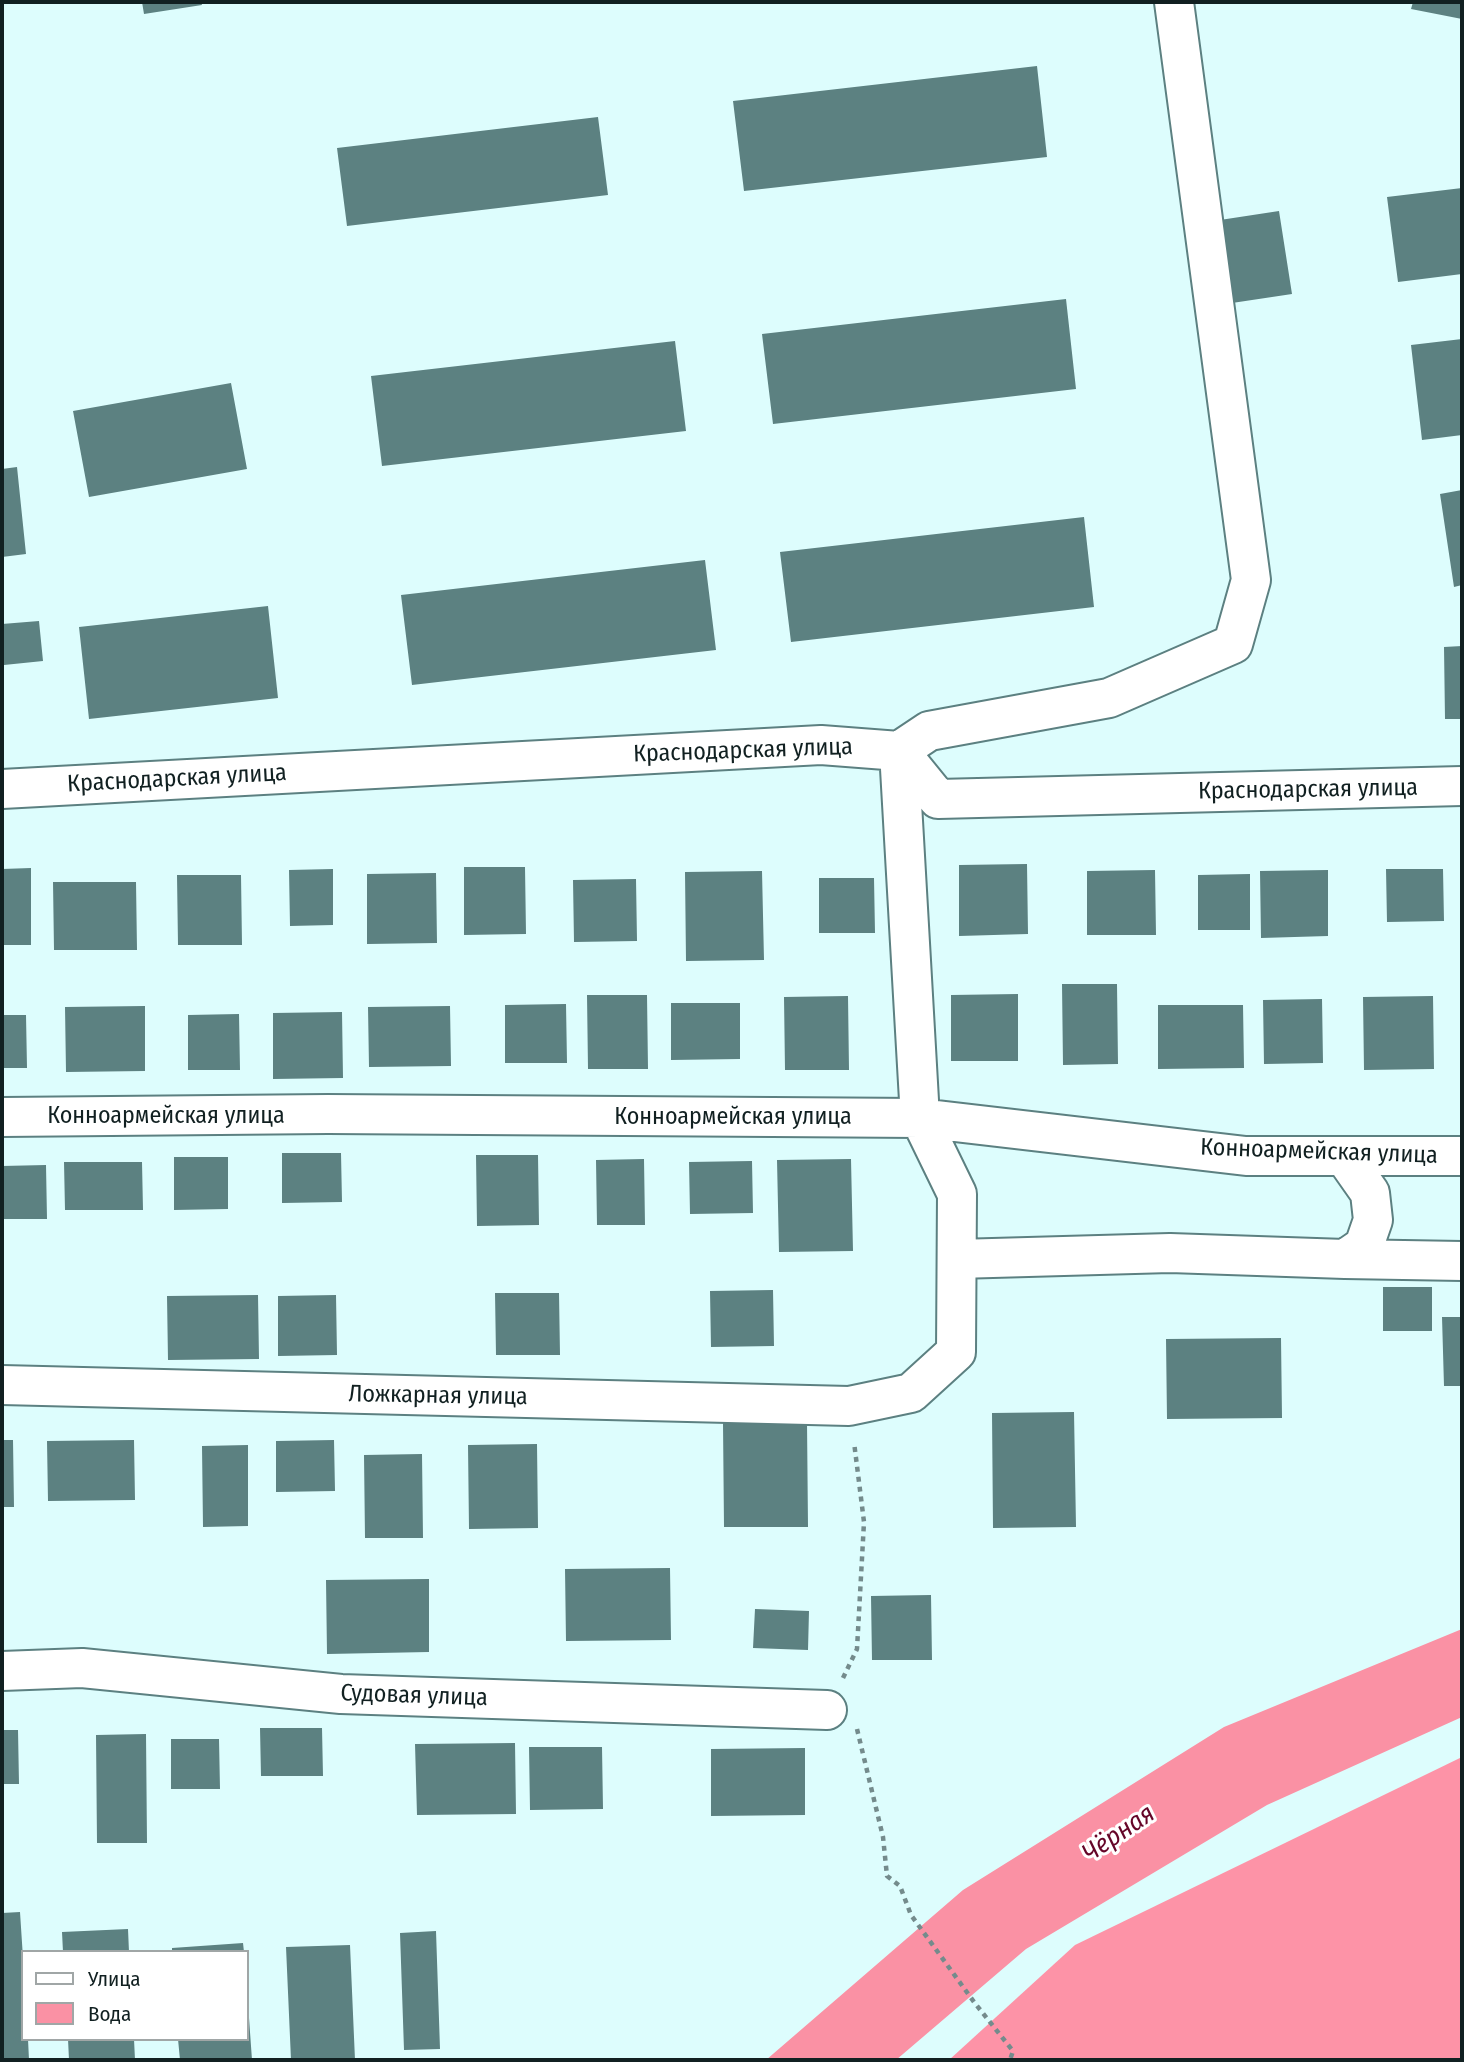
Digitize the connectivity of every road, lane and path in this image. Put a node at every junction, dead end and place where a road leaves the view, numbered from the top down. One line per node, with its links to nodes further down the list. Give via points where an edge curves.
1 (1174, 2): 2 (street, via 1251,580 1233,644 1109,698 929,731)
2 (899, 751): 3 (street, Краснодарская улица, via 939,799); 4 (street, Краснодарская улица, via 821,745); 6 (street)
3 (1462, 786)
4 (2, 789)
5 (2, 1117): 6 (street, Конноармейская улица)
6 (920, 1118): 7 (street, Конноармейская улица, via 1246,1156); 9 (street, Ложкарная улица, via 957,1194)
7 (1344, 1156): 8 (street, Конноармейская улица); 10 (street, via 1370,1193 1373,1220 1364,1246)
8 (1462, 1156)
9 (957, 1259): 10 (street, via 1170,1253); 13 (street, Ложкарная улица, via 956,1352 911,1393)
10 (1345, 1259): 11 (street)
11 (1462, 1261)
12 (2, 1385): 13 (street, Ложкарная улица)
13 (861, 1404): 15 (path, via 864,1522 858,1649)
14 (2, 1671): 15 (street, Судовая улица, via 82,1668 341,1694)
15 (827, 1710): 16 (path, via 854,1718 883,1837 887,1875 900,1886 911,1915 1013,2051)
16 (1010, 2060)

